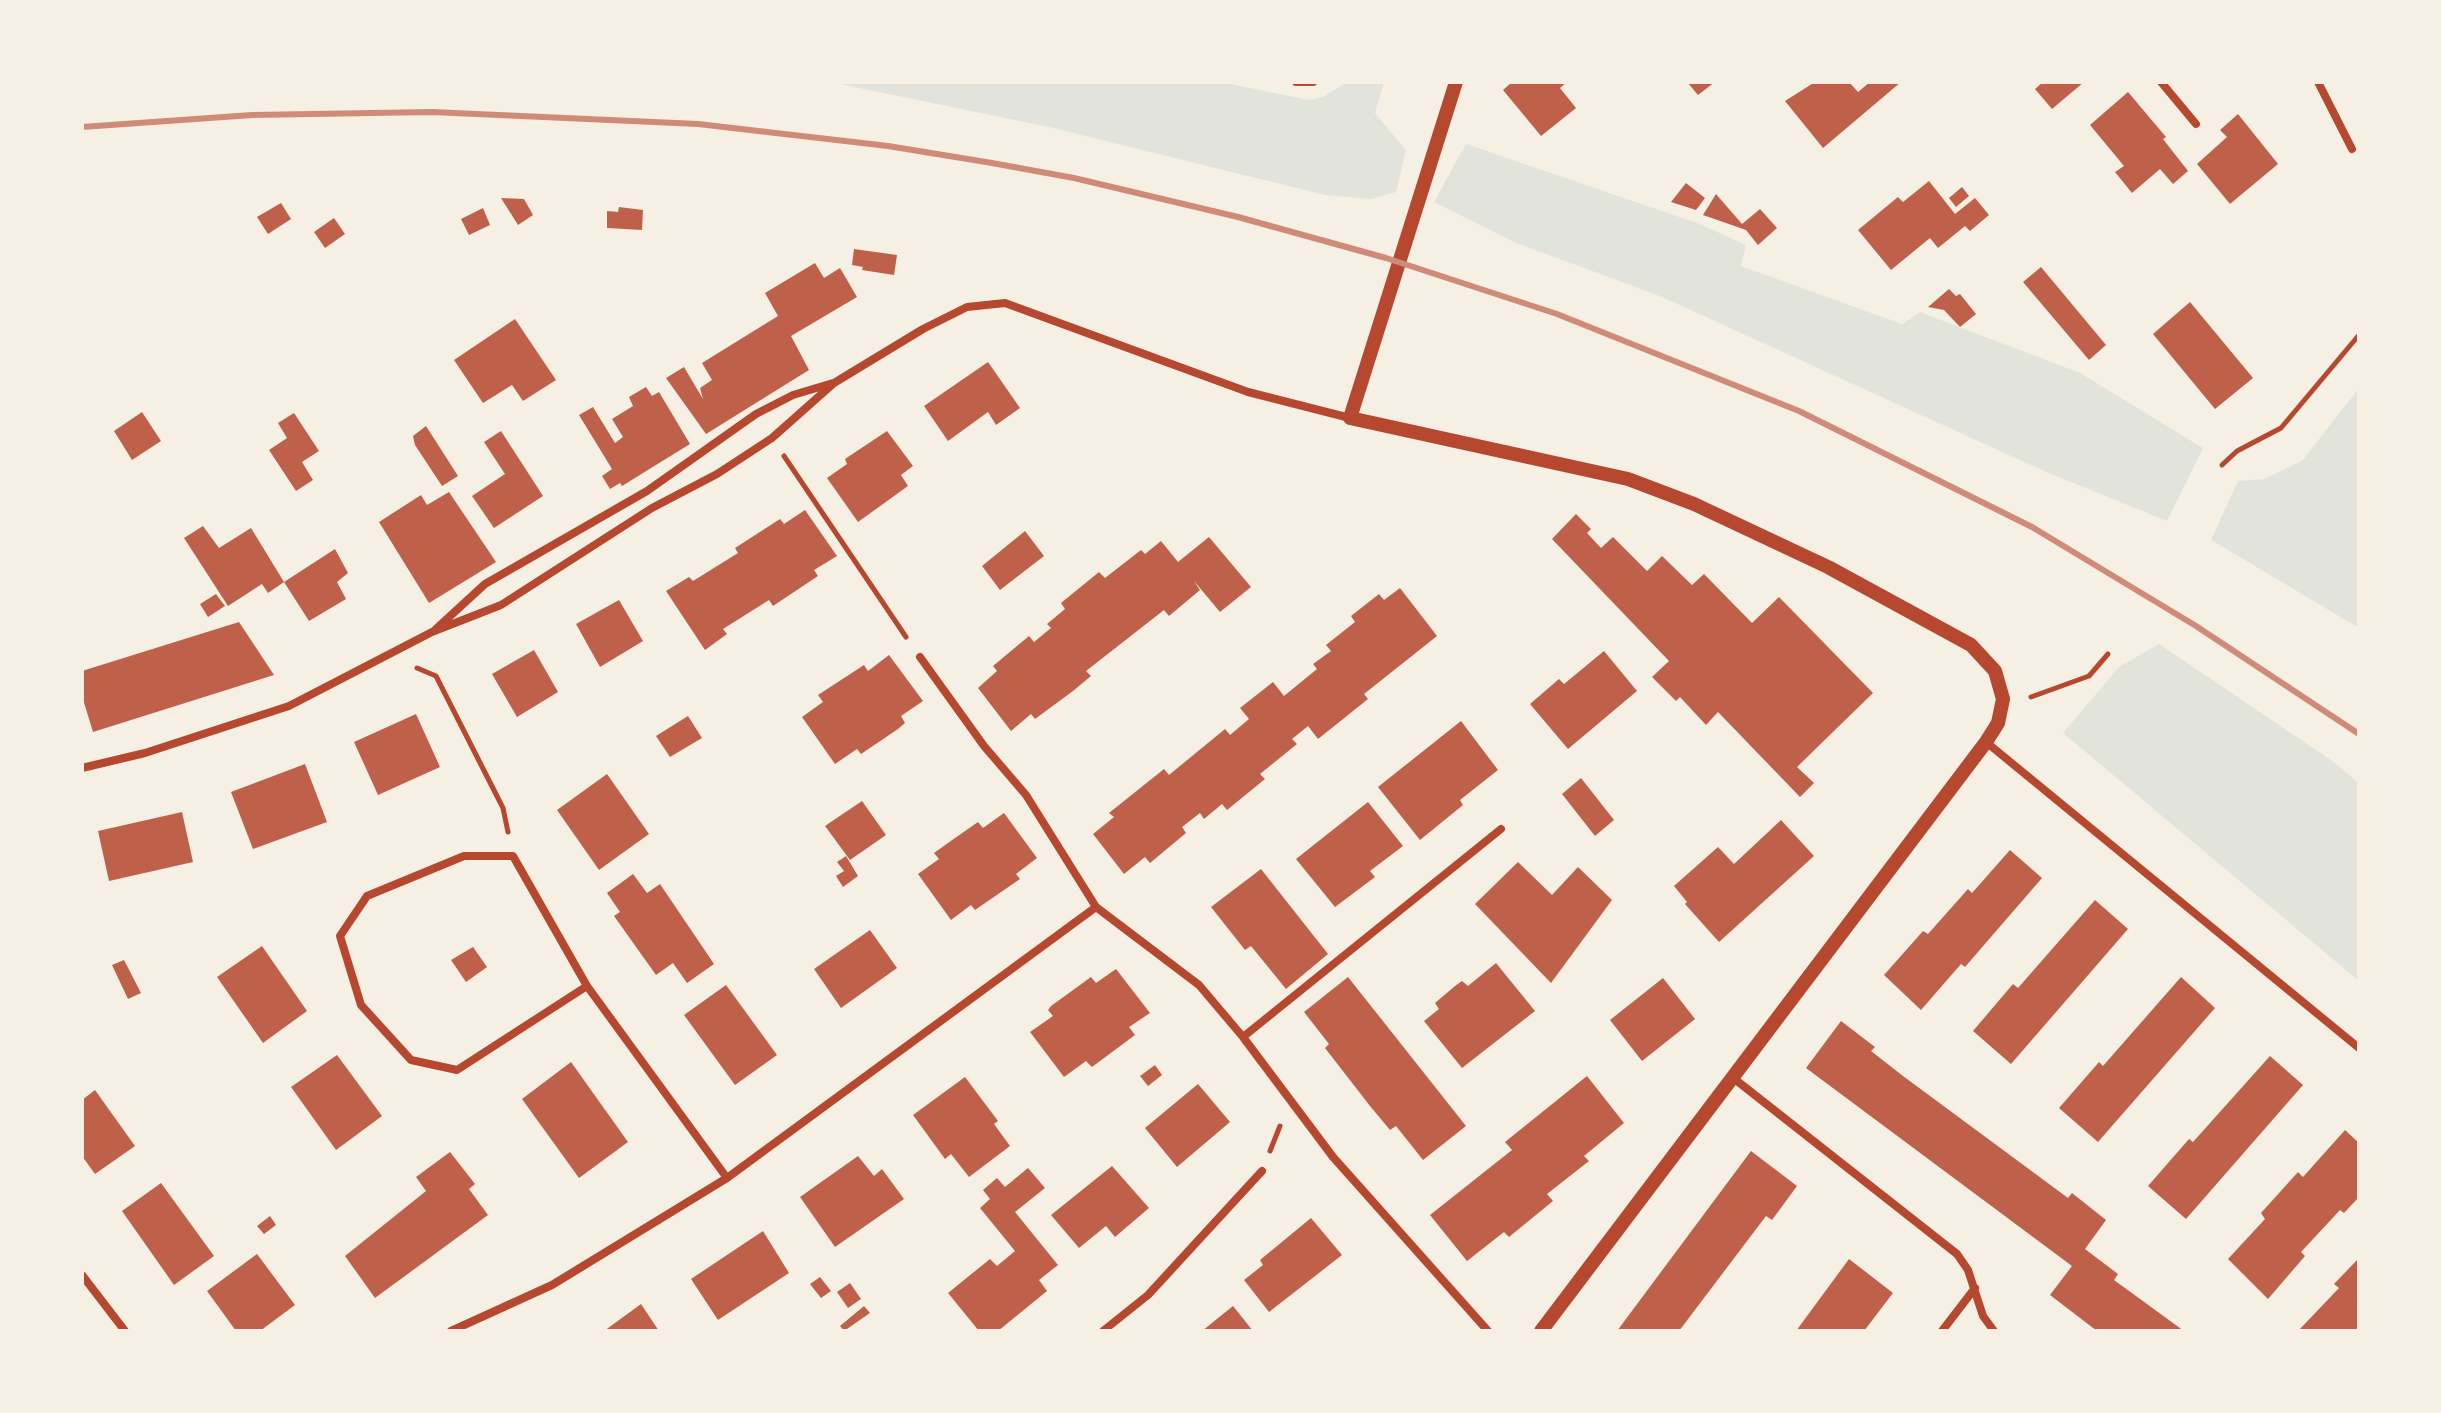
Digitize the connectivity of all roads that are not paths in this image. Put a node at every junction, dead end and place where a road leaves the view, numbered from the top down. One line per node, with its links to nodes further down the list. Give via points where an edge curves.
1 (1296, 82): 2 (street)
2 (1313, 82)
3 (1456, 82): 9 (street)
4 (2161, 82): 6 (street)
5 (2318, 82): 7 (street)
6 (2196, 124)
7 (2352, 149)
8 (834, 383): 9 (street, via 952,315 1005,303 1248,392); 10 (street, via 772,438 717,474 652,508 528,591); 10 (street, via 756,414 647,491 485,584)
9 (1350, 418): 12 (street, via 1628,479 1828,567 1971,645 1995,671 2003,699 1998,723)
10 (432, 632): 13 (street, via 289,706)
11 (920, 657): 15 (street, via 1026,795)
12 (1986, 742): 18 (street); 19 (street)
13 (82, 768)
14 (1501, 829): 17 (street)
15 (1096, 907): 17 (street, via 1199,985); 21 (street)
16 (587, 986): 16 (street, via 513,856 464,856 367,896 340,936 361,1005 411,1060 457,1070); 21 (street)
17 (1243, 1037): 27 (street, via 1289,1103)
18 (2359, 1048)
19 (1732, 1077): 23 (street, via 1957,1254); 28 (street)
20 (1262, 1171): 26 (street, via 1148,1295)
21 (727, 1178): 25 (street, via 552,1285)
22 (82, 1275): 24 (street)
23 (1975, 1288): 29 (street); 30 (street)
24 (125, 1331)
25 (451, 1331)
26 (1103, 1331)
27 (1488, 1331)
28 (1541, 1331)
29 (1942, 1331)
30 (1994, 1331)

